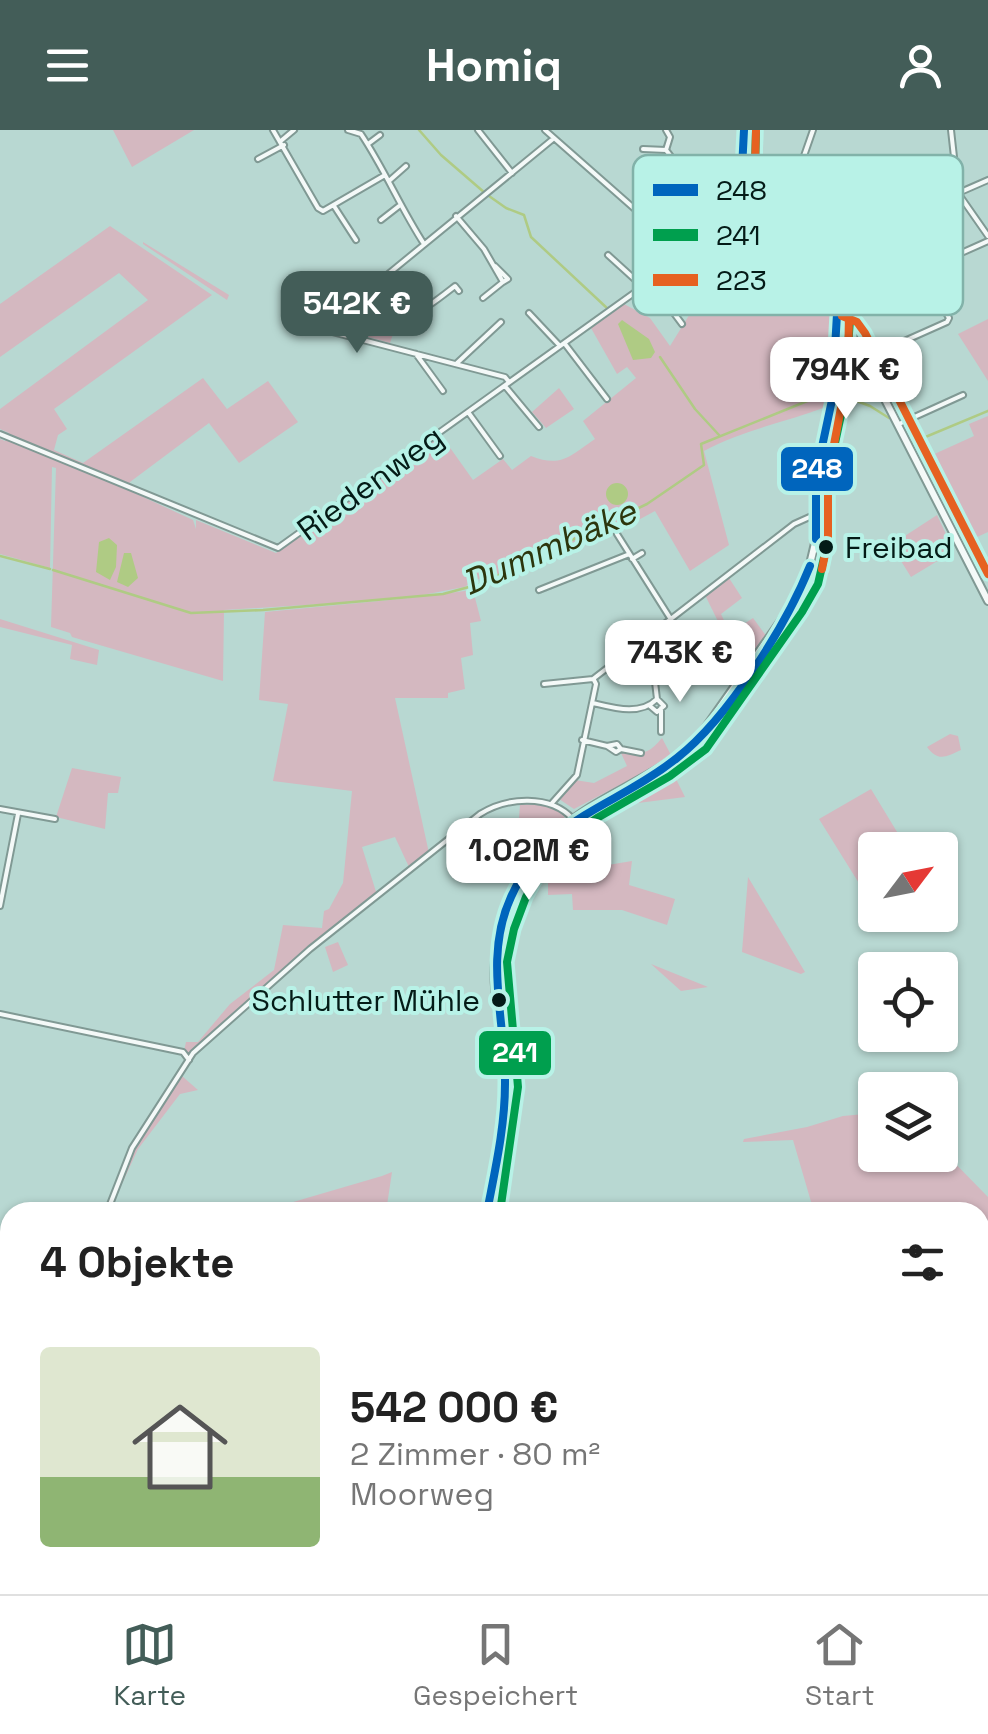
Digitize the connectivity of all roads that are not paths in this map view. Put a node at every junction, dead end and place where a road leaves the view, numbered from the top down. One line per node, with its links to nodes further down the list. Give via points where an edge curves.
1 (273, 130): 13 (street)
2 (294, 130): 13 (street)
3 (348, 130): 4 (street)
4 (356, 130): 14 (street)
5 (478, 130): 23 (street)
6 (544, 130): 12 (street)
7 (666, 130): 16 (street)
8 (744, 130): 18 (street)
9 (813, 130): 19 (street)
10 (951, 130): 20 (street)
11 (380, 135): 14 (street)
12 (553, 139): 23 (street); 31 (street)
13 (283, 142): 21 (street); 29 (street, via 318,208)
14 (368, 144): 24 (street)
15 (644, 149): 16 (street)
16 (666, 150): 17 (street)
17 (670, 155)
18 (743, 155)
19 (804, 155)
20 (954, 155)
21 (258, 159)
22 (406, 166): 26 (street)
23 (512, 173): 32 (street)
24 (385, 175): 26 (street); 29 (street)
25 (988, 180): 27 (street)
26 (389, 181): 30 (street)
27 (963, 191)
28 (963, 200): 34 (street)
29 (334, 206): 35 (street)
30 (400, 206): 33 (street); 36 (street)
31 (633, 208)
32 (456, 216): 36 (street); 43 (street, via 508,279)
33 (381, 220)
34 (988, 238): 37 (street)
35 (356, 240)
36 (425, 245): 39 (street)
37 (963, 250)
38 (608, 255): 40 (street)
39 (380, 278): 41 (street, via 414,310 432,306 455,286); 52 (street, via 332,320 332,332)
40 (633, 278)
41 (459, 291)
42 (633, 293): 51 (street, Riedenweg)
43 (483, 298)
44 (529, 313): 51 (street)
45 (675, 315): 49 (street)
46 (836, 315): 50 (street)
47 (947, 315): 53 (street, via 948,322)
48 (501, 322): 54 (street)
49 (682, 324)
50 (838, 328): 53 (street, via 849,332); 64 (street)
51 (562, 345): 55 (street, Riedenweg); 58 (street)
52 (416, 354): 54 (street); 56 (street)
53 (864, 359): 60 (street)
54 (456, 364): 55 (street, via 505,377)
55 (507, 384): 59 (street, Riedenweg); 61 (street)
56 (443, 390)
57 (962, 395): 60 (street)
58 (607, 399)
59 (468, 412): 62 (street, Riedenweg, via 278,548); 63 (street)
60 (897, 424): 69 (street)
61 (540, 427)
62 (0, 434)
63 (500, 456)
64 (816, 515): 70 (street, via 794,524); 84 (street, via 804,584 697,740 648,777)
65 (617, 534): 67 (street)
66 (642, 553): 67 (street)
67 (631, 556): 68 (street); 70 (street)
68 (539, 590)
69 (988, 601)
70 (670, 619): 72 (street)
71 (668, 676): 74 (street, via 655,682)
72 (593, 679): 73 (street); 75 (street)
73 (544, 684)
74 (657, 699): 76 (street); 77 (street)
75 (592, 702): 76 (street, via 622,710); 79 (street)
76 (650, 706): 77 (street)
77 (661, 708): 78 (street)
78 (661, 732)
79 (582, 740): 80 (street); 81 (street, via 577,775)
80 (641, 753)
81 (552, 804): 84 (street); 88 (street, via 506,802 480,814 295,962)
82 (0, 810): 83 (street)
83 (18, 814): 85 (street); 86 (street)
84 (573, 818): 90 (street, via 526,871 500,930 494,963 505,1069)
85 (56, 819)
86 (0, 906)
87 (0, 1014): 88 (street, via 183,1052)
88 (189, 1060): 89 (street, via 132,1148)
89 (111, 1202)
90 (489, 1202)

